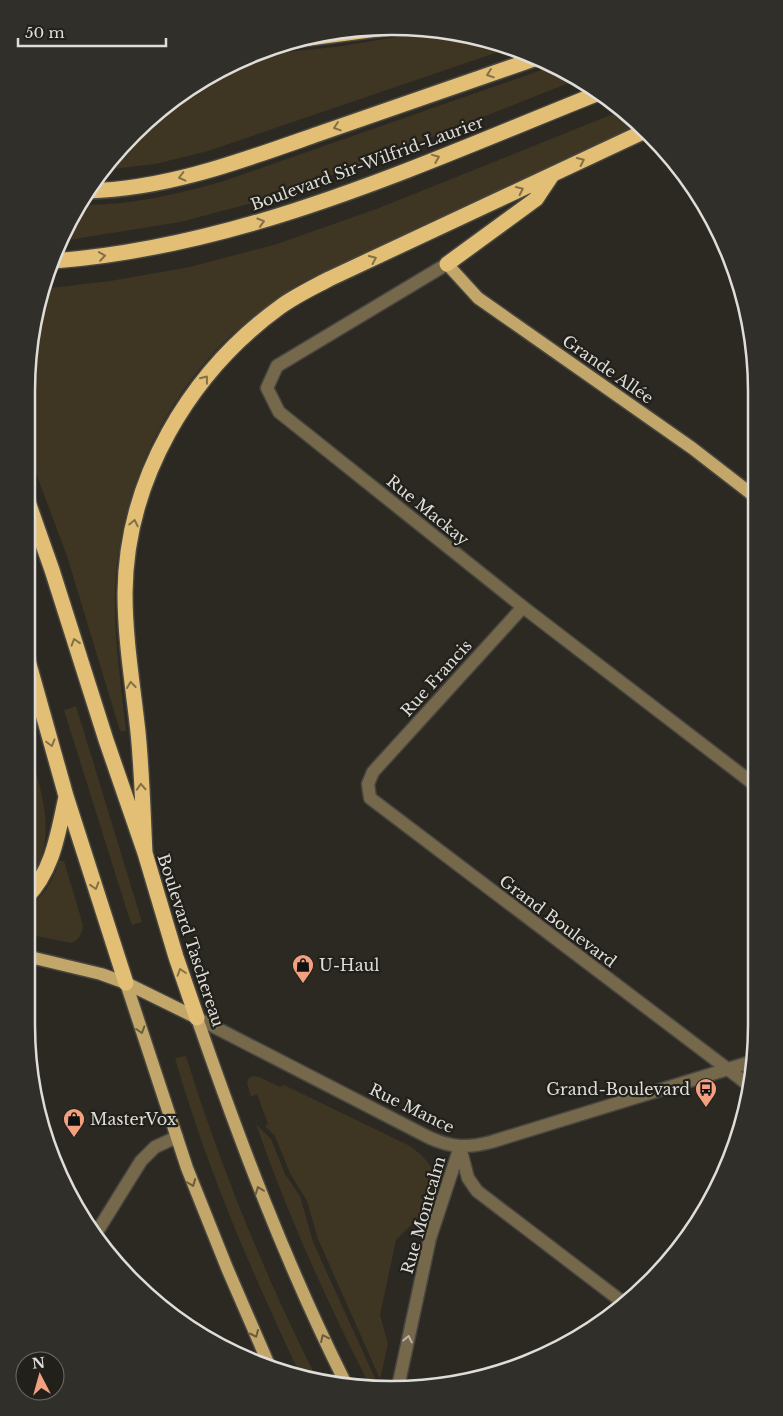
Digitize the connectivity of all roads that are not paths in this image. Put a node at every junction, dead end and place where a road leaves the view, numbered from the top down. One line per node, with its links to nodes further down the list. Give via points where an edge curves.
1 (526, 61): 5 (highway, one-way to 5, via 205,171 141,186)
2 (591, 96): 6 (highway, Boulevard Sir-Wilfrid-Laurier, one-way to 2, via 163,246 287,214)
3 (639, 134): 4 (highway, one-way to 3)
4 (552, 175): 7 (highway, via 536,199); 15 (highway, one-way to 4, via 138,733 127,649 126,574 142,493 171,428 220,360 281,306 329,279)
5 (97, 190)
6 (60, 260)
7 (447, 264): 8 (main road, Grande Allée, via 478,298 692,448); 10 (street, Rue Mackay, via 277,366 267,388 279,412)
8 (748, 491)
9 (35, 522): 15 (highway, Boulevard Taschereau, one-way to 9)
10 (523, 607): 12 (street, Rue Francis); 13 (street, Rue Mackay)
11 (35, 686): 14 (highway, one-way to 14)
12 (373, 772): 21 (street, Grand Boulevard, via 368,784 370,798)
13 (748, 776)
14 (66, 796): 16 (highway, via 50,862); 18 (highway, one-way to 18)
15 (145, 853): 19 (highway, Boulevard Taschereau, one-way to 15)
16 (35, 888)
17 (35, 958): 18 (main road)
18 (126, 983): 19 (main road); 23 (main road, one-way to 23)
19 (197, 1018): 24 (street, Rue Mance, via 430,1138); 28 (main road, Boulevard Taschereau, one-way to 19, via 267,1208)
20 (746, 1063): 21 (street, Rue Montcalm)
21 (727, 1069): 22 (street, Grand Boulevard); 24 (street, Rue Montcalm, via 491,1142)
22 (743, 1081)
23 (176, 1137): 25 (street, via 155,1146 141,1161); 27 (main road, one-way to 27, via 220,1252)
24 (460, 1147): 26 (street, Rue Mance, via 468,1178 478,1191); 29 (street, Rue Montcalm, one-way to 24, via 430,1238)
25 (99, 1228)
26 (619, 1299)
27 (266, 1358)
28 (343, 1378)
29 (399, 1381)

